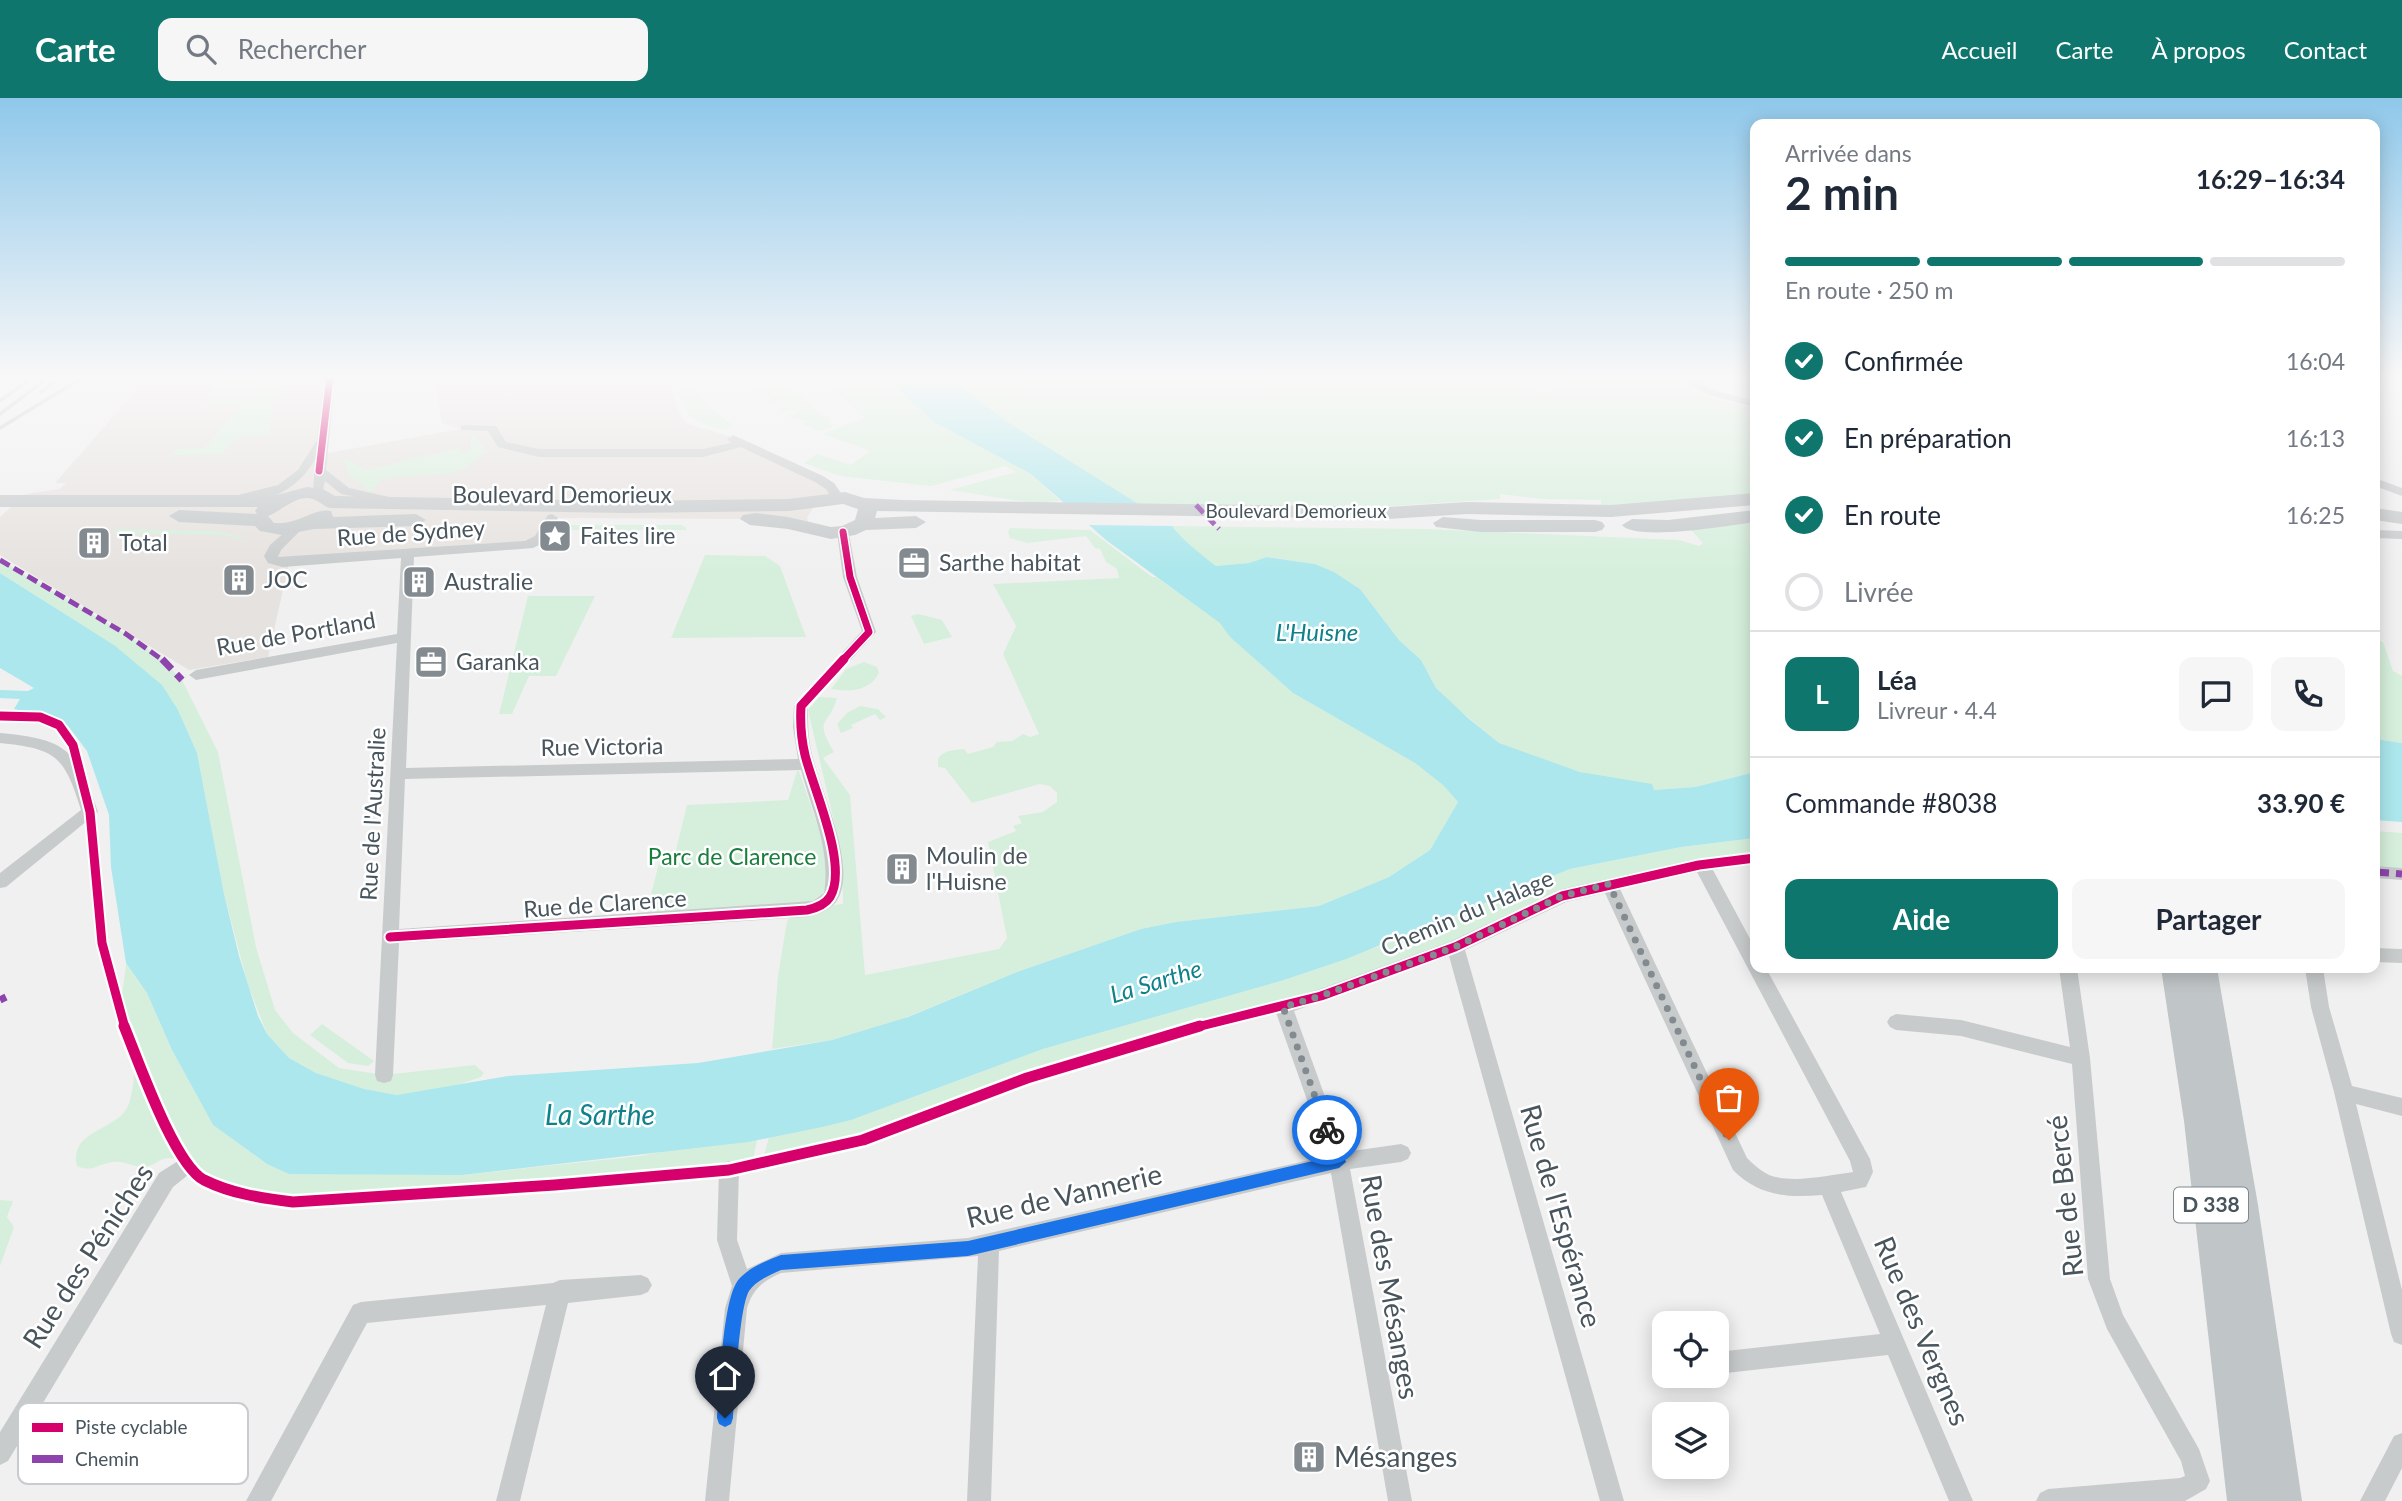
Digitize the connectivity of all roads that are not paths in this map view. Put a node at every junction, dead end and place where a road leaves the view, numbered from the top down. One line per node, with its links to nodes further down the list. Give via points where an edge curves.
1 (319, 441): 5 (street)
2 (500, 441): 3 (street, via 539,453 702,453)
3 (730, 441)
4 (737, 441): 14 (street, via 830,486)
5 (318, 446): 6 (street, via 323,447); 8 (street, via 311,469); 11 (street, via 300,474 278,489 251,497)
6 (319, 471): 8 (street); 15 (street, via 345,492)
7 (2380, 492): 9 (main road)
8 (316, 497): 13 (main road); 15 (main road, Boulevard Demorieux); 23 (main road, via 327,511)
9 (2400, 498)
10 (1750, 499): 18 (main road, Boulevard Demorieux, via 1611,511 1546,508)
11 (192, 500): 12 (main road); 13 (main road)
12 (0, 501)
13 (278, 501): 25 (main road, via 264,512)
14 (830, 501): 15 (main road, Boulevard Demorieux, via 625,507); 22 (main road, Boulevard Demorieux); 24 (main road, via 808,514)
15 (409, 505)
16 (0, 512): 25 (main road, via 132,513)
17 (1750, 515): 18 (main road, Boulevard Demorieux, via 1668,526)
18 (1225, 516): 22 (main road, Boulevard Demorieux, via 1045,513)
19 (2380, 516): 21 (main road)
20 (552, 518): 23 (main road, Boulevard Demorieux); 24 (main road, Boulevard Demorieux, via 757,519); 28 (street, Rue de Sydney, via 540,539 531,544)
21 (2402, 519)
22 (856, 520): 24 (main road, Boulevard Demorieux, via 828,533); 32 (street, via 850,577 869,632 801,705)
23 (304, 525): 25 (main road, Boulevard Demorieux)
24 (811, 528)
25 (269, 532): 28 (street, Rue de Sydney, via 272,559 283,563)
26 (2380, 534): 27 (street)
27 (2402, 535)
28 (408, 555): 29 (street, Rue de l'Australie)
29 (404, 637): 30 (street, Rue de Portland); 33 (street, Rue de l'Australie)
30 (196, 675)
31 (0, 738): 38 (street, via 34,740 58,749 78,772 89,812)
32 (807, 764): 33 (street, Rue Victoria); 40 (street, Rue de Clarence, via 835,874 833,891 821,906)
33 (398, 774): 40 (street, Rue de l'Australie)
34 (1750, 859): 35 (street, Chemin du Halage)
35 (1702, 865): 39 (street, Chemin du Halage); 42 (street)
36 (2380, 872): 37 (street)
37 (2402, 874)
38 (0, 882)
39 (1609, 884): 41 (street, Chemin du Halage, via 1562,896); 60 (street, via 1740,1164 1770,1185)
40 (390, 937): 53 (street, Rue de l'Australie)
41 (1455, 947): 50 (street, Chemin du Halage); 77 (street, Rue de l'Espérance)
42 (1750, 955)
43 (2380, 955): 44 (street)
44 (2402, 956)
45 (1760, 973): 60 (street, via 1860,1159 1863,1172 1859,1180)
46 (2069, 973): 52 (street, Rue de Bercé)
47 (2177, 973): 80 (highway, D 338, via 2200,1121)
48 (2203, 973): 81 (highway, D 338)
49 (2315, 973): 54 (street)
50 (1283, 1007): 57 (street, Rue des Mésanges)
51 (1896, 1022): 52 (street, via 1961,1028)
52 (2081, 1058): 79 (street, Rue de Bercé, via 2099,1279 2115,1321 2190,1457 2198,1481 2183,1490)
53 (384, 1075)
54 (2344, 1092): 55 (street); 65 (street)
55 (2402, 1107)
56 (1401, 1153): 57 (street, Rue de Vannerie)
57 (1339, 1162): 61 (street, Rue de Vannerie); 76 (street, Rue des Mésanges)
58 (186, 1165): 68 (street, Rue des Péniches, via 166,1180)
59 (729, 1170): 63 (street, via 727,1240)
60 (1828, 1185): 66 (street, Rue des Vergnes)
61 (989, 1243): 63 (street, Rue de Vannerie, via 781,1263 761,1271); 75 (street)
62 (641, 1285): 64 (street)
63 (743, 1286): 74 (street, via 736,1308)
64 (560, 1292): 72 (street, via 361,1313); 73 (street)
65 (2402, 1334)
66 (1894, 1343): 67 (street); 78 (street, Rue des Vergnes)
67 (1729, 1362)
68 (30, 1403)
69 (18, 1423): 71 (street, Rue des Péniches)
70 (2402, 1444): 82 (street)
71 (0, 1452)
72 (258, 1501)
73 (508, 1501)
74 (717, 1501)
75 (979, 1501)
76 (1400, 1501)
77 (1612, 1501)
78 (1961, 1501)
79 (2048, 1501)
80 (2247, 1501)
81 (2282, 1501)
82 (2372, 1501)

